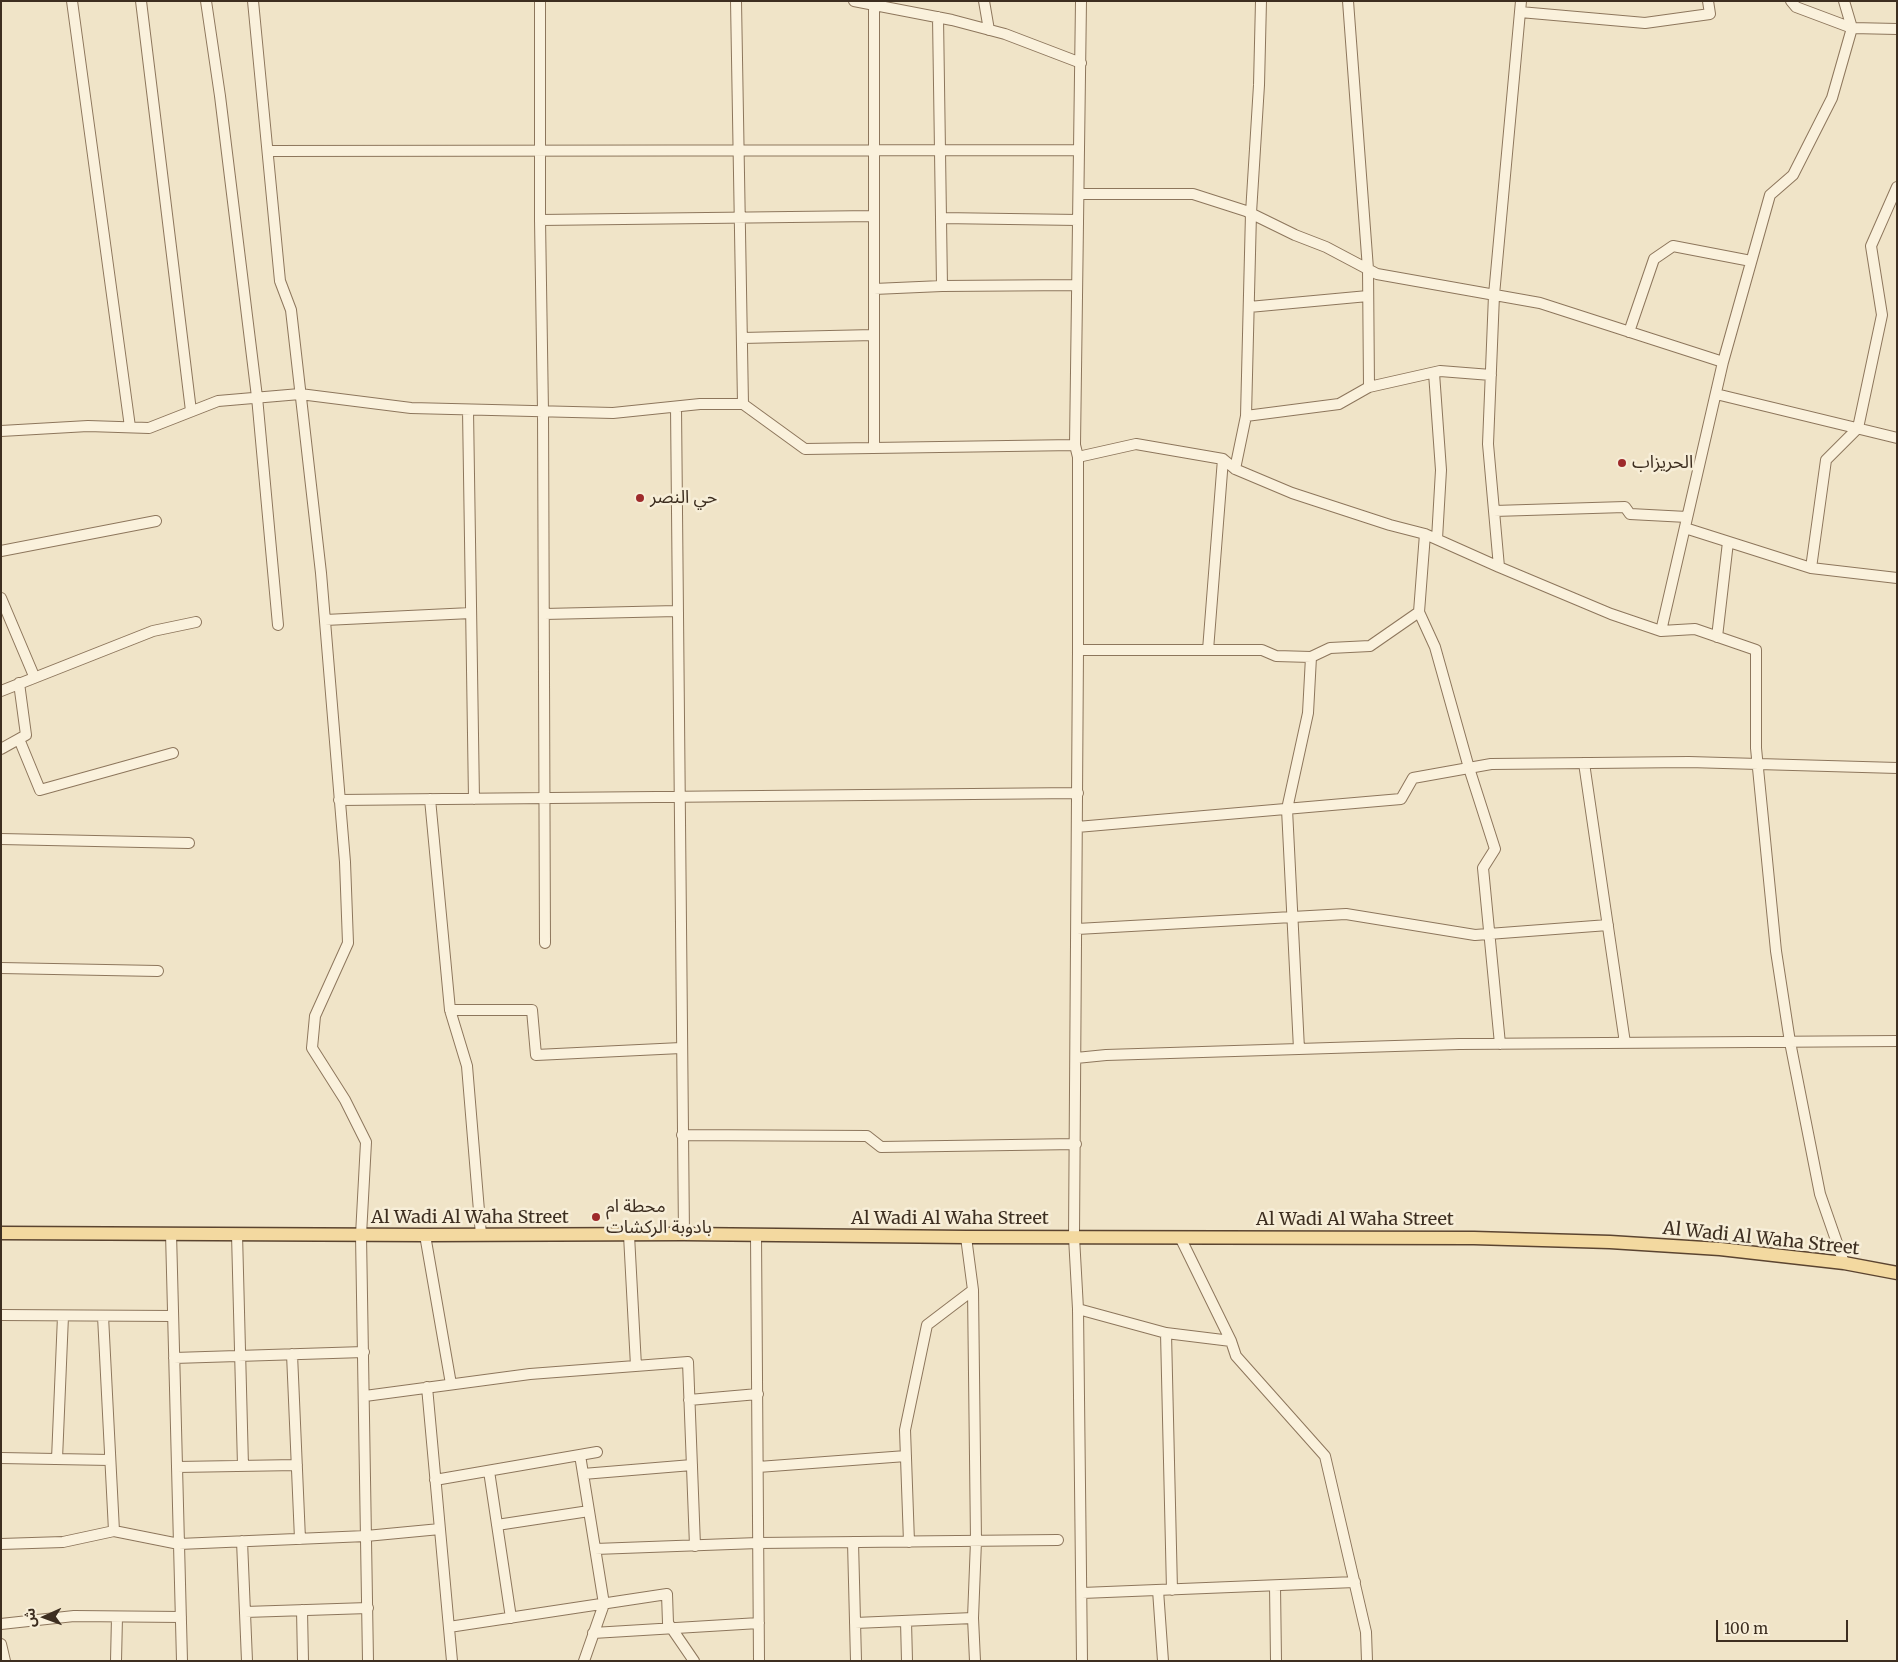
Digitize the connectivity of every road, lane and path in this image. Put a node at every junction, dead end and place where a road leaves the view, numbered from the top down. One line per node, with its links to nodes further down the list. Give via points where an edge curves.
1 (72, 1): 60 (street)
2 (141, 1): 57 (street)
3 (206, 1): 53 (street)
4 (253, 1): 27 (street)
5 (540, 1): 26 (street)
6 (736, 1): 22 (street)
7 (854, 1): 15 (street)
8 (984, 1): 20 (street)
9 (1082, 1): 21 (street)
10 (1261, 1): 30 (street)
11 (1348, 1): 37 (street)
12 (1708, 1): 16 (street, via 1710,14 1645,23)
13 (1790, 1): 18 (street, via 1796,7)
14 (1844, 1): 18 (street)
15 (874, 3): 17 (street); 23 (street)
16 (1520, 7): 41 (street)
17 (938, 17): 20 (street); 24 (street)
18 (1852, 28): 19 (street); 36 (street, via 1832,98 1793,175 1770,195)
19 (1897, 29)
20 (989, 30): 21 (street)
21 (1080, 63): 25 (street)
22 (738, 150): 23 (street); 26 (street); 32 (street)
23 (874, 150): 24 (street); 31 (street)
24 (940, 150): 25 (street); 33 (street)
25 (1079, 150): 29 (street)
26 (540, 151): 27 (street); 34 (street)
27 (268, 152): 51 (street, via 280,281 290,310)
28 (1897, 187): 61 (street, via 1871,246 1882,316)
29 (1079, 194): 30 (street, via 1193,194); 35 (street)
30 (1251, 213): 37 (street); 43 (street)
31 (874, 216): 32 (street); 40 (street)
32 (740, 218): 34 (street); 46 (street)
33 (941, 218): 35 (street); 39 (street)
34 (540, 220): 58 (street)
35 (1078, 220): 38 (street)
36 (1751, 261): 44 (street, via 1673,246 1654,259); 47 (street)
37 (1368, 269): 41 (street, via 1378,274); 42 (street)
38 (1077, 285): 39 (street); 64 (street)
39 (942, 286): 40 (street)
40 (874, 289): 45 (street)
41 (1494, 295): 44 (street, via 1540,303); 49 (street)
42 (1368, 296): 43 (street); 50 (street)
43 (1249, 307): 59 (street)
44 (1630, 332): 47 (street)
45 (874, 335): 46 (street); 65 (street)
46 (742, 338): 54 (street)
47 (1723, 362): 52 (street)
48 (1434, 373): 49 (street); 50 (street); 74 (street, via 1441,470)
49 (1491, 375): 69 (street, via 1488,444)
50 (1369, 387): 59 (street, via 1339,404)
51 (300, 394): 53 (street); 56 (street, via 411,408); 85 (street)
52 (1716, 394): 61 (street); 70 (street)
53 (257, 398): 57 (street, via 218,401); 87 (street)
54 (743, 404): 55 (street); 65 (street, via 805,450)
55 (676, 407): 58 (street, via 613,413); 81 (street)
56 (468, 410): 58 (street); 83 (street)
57 (191, 411): 60 (street, via 148,428)
58 (543, 411): 84 (street)
59 (1246, 416): 68 (street)
60 (130, 427): 62 (street, via 88,426)
61 (1858, 428): 63 (street); 78 (street, via 1826,460)
62 (1, 432)
63 (1897, 438)
64 (1075, 446): 65 (street); 66 (street)
65 (874, 448)
66 (1078, 457): 67 (street, via 1136,444); 90 (street)
67 (1223, 459): 68 (street); 91 (street)
68 (1235, 469): 73 (street, via 1292,493)
69 (1494, 512): 70 (street, via 1625,507 1630,514); 77 (street)
70 (1687, 517): 72 (street)
71 (156, 521): 76 (street)
72 (1685, 528): 75 (street); 88 (street)
73 (1425, 534): 74 (street); 82 (street)
74 (1437, 539): 77 (street)
75 (1728, 542): 78 (street); 89 (street)
76 (1, 551)
77 (1499, 567): 88 (street, via 1611,614)
78 (1811, 568): 79 (street)
79 (1897, 578)
80 (1, 598): 93 (street)
81 (677, 611): 84 (street); 104 (street)
82 (1419, 612): 92 (street, via 1370,646 1330,648); 101 (street, via 1435,648)
83 (471, 613): 85 (street); 107 (street)
84 (544, 614): 105 (street)
85 (325, 620): 108 (street)
86 (196, 622): 93 (street, via 153,631)
87 (278, 625)
88 (1661, 631): 89 (street, via 1695,629)
89 (1717, 637): 100 (street, via 1756,650)
90 (1078, 650): 91 (street); 103 (street)
91 (1208, 650): 92 (street, via 1262,650 1276,656)
92 (1311, 658): 109 (street, via 1308,713)
93 (34, 676): 94 (street)
94 (19, 683): 95 (street); 96 (street, via 26,735)
95 (1, 691)
96 (19, 739): 97 (street); 98 (street, via 40,790)
97 (1, 749)
98 (173, 753)
99 (1584, 763): 100 (street); 101 (street, via 1491,764); 114 (street)
100 (1758, 764): 102 (street); 122 (street, via 1776,951)
101 (1469, 768): 109 (street, via 1413,778 1401,800); 116 (street, via 1495,849 1483,868)
102 (1897, 768)
103 (1078, 793): 104 (street); 110 (street)
104 (679, 797): 105 (street); 125 (street)
105 (545, 798): 107 (street); 117 (street)
106 (430, 799): 107 (street); 108 (street); 120 (street)
107 (474, 799)
108 (340, 800): 134 (street, via 348,943 315,1016 312,1048 366,1142)
109 (1287, 809): 110 (street); 113 (street)
110 (1077, 827): 115 (street)
111 (1, 839): 112 (street)
112 (189, 843)
113 (1292, 917): 115 (street); 116 (street, via 1346,914 1475,935); 126 (street)
114 (1608, 924): 116 (street); 123 (street)
115 (1077, 929): 127 (street)
116 (1489, 934): 124 (street)
117 (545, 943)
118 (1, 968): 119 (street)
119 (158, 971)
120 (450, 1010): 125 (street, via 532,1010 536,1054); 136 (street, via 467,1066)
121 (1897, 1041): 122 (street)
122 (1790, 1042): 123 (street); 142 (street, via 1820,1194)
123 (1625, 1043): 124 (street)
124 (1500, 1044): 126 (street)
125 (681, 1048): 128 (street)
126 (1299, 1049): 127 (street)
127 (1076, 1058): 129 (street)
128 (682, 1135): 129 (street, via 867,1136 881,1147); 133 (street)
129 (1076, 1144): 140 (street)
130 (1, 1233): 131 (main road, Al Wadi Al Waha Street)
131 (171, 1233): 132 (main road, Al Wadi Al Waha Street); 149 (street)
132 (237, 1234): 134 (main road, Al Wadi Al Waha Street); 154 (street)
133 (684, 1234): 137 (main road, Al Wadi Al Waha Street); 138 (main road, Al Wadi Al Waha Street)
134 (361, 1235): 135 (main road, Al Wadi Al Waha Street); 152 (street)
135 (425, 1235): 136 (main road, Al Wadi Al Waha Street); 157 (street)
136 (481, 1235): 137 (main road, Al Wadi Al Waha Street)
137 (629, 1235): 156 (street)
138 (756, 1235): 139 (main road, Al Wadi Al Waha Street); 159 (street)
139 (966, 1237): 140 (main road, Al Wadi Al Waha Street); 144 (street)
140 (1074, 1237): 141 (main road, Al Wadi Al Waha Street); 145 (street)
141 (1180, 1237): 142 (main road, Al Wadi Al Waha Street, via 1610,1242 1720,1249); 151 (street)
142 (1844, 1263): 143 (main road, Al Wadi Al Waha Street)
143 (1897, 1273)
144 (973, 1290): 164 (street, via 927,1325 905,1430); 184 (street)
145 (1078, 1309): 150 (street); 196 (street)
146 (1, 1315): 147 (street)
147 (64, 1316): 148 (street); 166 (street)
148 (103, 1316): 149 (street); 167 (street)
149 (173, 1316): 155 (street)
150 (1166, 1333): 151 (street); 195 (street)
151 (1231, 1341): 192 (street, via 1236,1356 1325,1456)
152 (364, 1352): 153 (street); 160 (street)
153 (292, 1354): 154 (street); 168 (street)
154 (240, 1356): 155 (street); 170 (street)
155 (174, 1358): 171 (street)
156 (636, 1366): 157 (street); 161 (street, via 688,1362)
157 (450, 1384): 158 (street)
158 (427, 1387): 160 (street); 175 (street)
159 (758, 1394): 161 (street); 172 (street)
160 (364, 1396): 180 (street)
161 (690, 1400): 169 (street)
162 (597, 1452): 163 (street)
163 (580, 1455): 173 (street); 174 (street)
164 (906, 1456): 172 (street); 186 (street)
165 (1, 1458): 166 (street)
166 (57, 1459): 167 (street)
167 (110, 1460): 179 (street)
168 (297, 1465): 170 (street); 181 (street)
169 (692, 1465): 174 (street); 190 (street)
170 (243, 1466): 171 (street)
171 (177, 1467): 189 (street)
172 (758, 1467): 187 (street)
173 (489, 1470): 175 (street); 177 (street)
174 (583, 1474): 176 (street)
175 (435, 1480): 178 (street)
176 (589, 1511): 177 (street); 191 (street)
177 (497, 1525): 203 (street)
178 (440, 1529): 180 (street); 209 (street)
179 (114, 1531): 188 (street, via 63,1542); 189 (street)
180 (366, 1536): 181 (street); 198 (street)
181 (300, 1539): 183 (street)
182 (1058, 1540): 184 (street)
183 (242, 1541): 189 (street); 200 (street)
184 (976, 1541): 186 (street); 204 (street)
185 (853, 1542): 186 (street); 187 (street); 208 (street)
186 (909, 1542)
187 (758, 1543): 190 (street); 206 (street)
188 (1, 1544)
189 (179, 1544): 202 (street)
190 (694, 1546): 191 (street)
191 (595, 1550): 197 (street)
192 (1354, 1582): 193 (street); 229 (street, via 1366,1632)
193 (1275, 1586): 195 (street); 228 (street)
194 (1158, 1590): 195 (street); 196 (street); 227 (street)
195 (1172, 1590)
196 (1082, 1593): 226 (street)
197 (604, 1604): 203 (street); 210 (street, via 668,1594 668,1623); 211 (street)
198 (368, 1608): 199 (street); 218 (street)
199 (302, 1610): 200 (street); 217 (street)
200 (245, 1612): 216 (street)
201 (117, 1617): 202 (street); 207 (street, via 74,1616); 214 (street)
202 (181, 1617): 215 (street)
203 (511, 1618): 209 (street)
204 (973, 1618): 205 (street); 225 (street)
205 (906, 1621): 208 (street); 224 (street)
206 (759, 1623): 210 (street); 222 (street)
207 (1, 1624)
208 (855, 1624): 223 (street)
209 (449, 1628): 219 (street)
210 (672, 1628): 211 (street); 221 (street)
211 (594, 1633): 220 (street)
212 (1, 1644): 213 (street)
213 (5, 1661)
214 (116, 1661)
215 (182, 1661)
216 (247, 1661)
217 (303, 1661)
218 (368, 1661)
219 (452, 1661)
220 (584, 1661)
221 (694, 1661)
222 (759, 1661)
223 (856, 1661)
224 (907, 1661)
225 (975, 1661)
226 (1082, 1661)
227 (1163, 1661)
228 (1276, 1661)
229 (1367, 1661)

